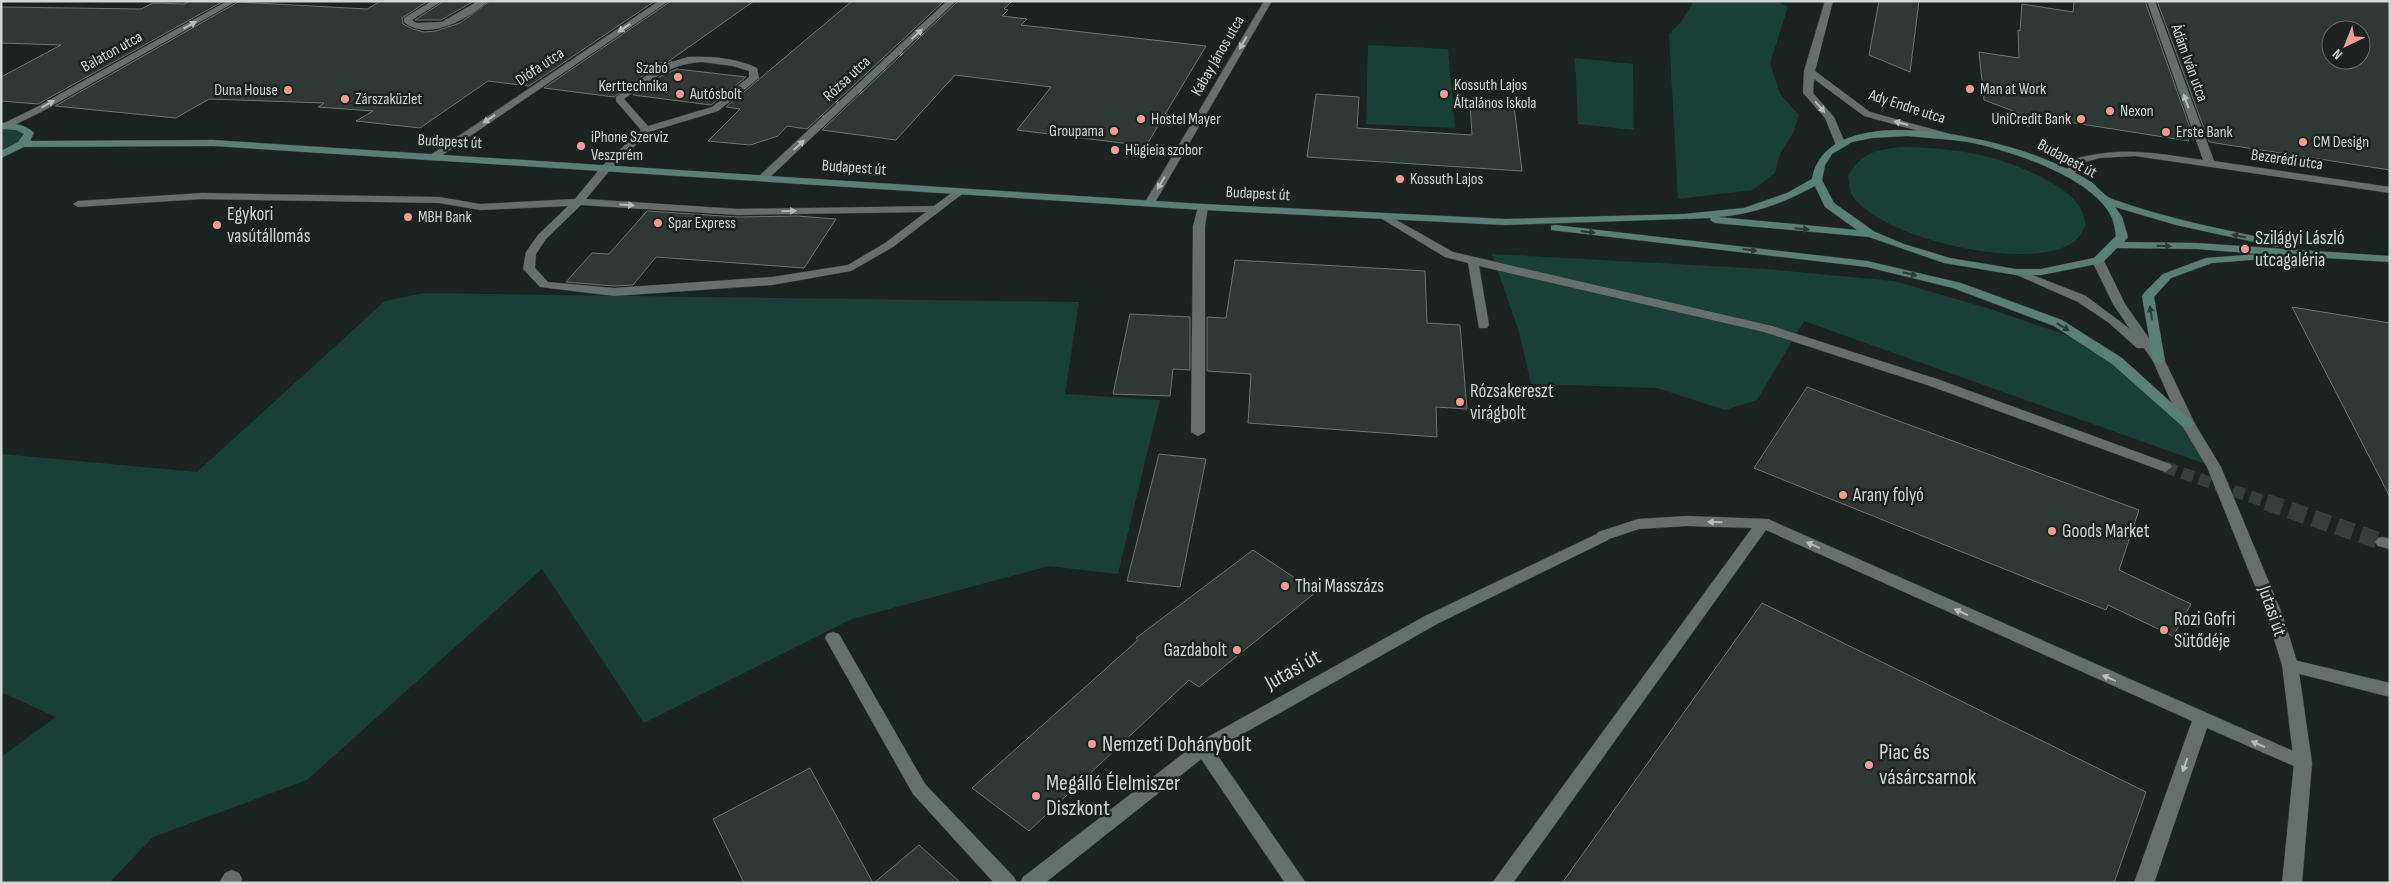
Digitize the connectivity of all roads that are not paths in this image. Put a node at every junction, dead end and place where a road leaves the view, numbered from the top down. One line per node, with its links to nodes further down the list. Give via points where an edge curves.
1 (232, 1): 10 (street, Balaton utca, one-way to 1, via 38,110)
2 (438, 1): 3 (street, via 407,20 414,26 447,25)
3 (484, 1)
4 (665, 1): 16 (street, Diófa utca, one-way to 16)
5 (952, 1): 20 (street, Rózsa utca, one-way to 5)
6 (1268, 1): 27 (street, Kabay János utca, one-way to 27)
7 (1829, 1): 9 (street)
8 (2150, 1): 17 (street, Ádám Iván utca, one-way to 8)
9 (1809, 71): 12 (street, Ady Endre utca, one-way to 9, via 1867,114); 13 (street, one-way to 13, via 1808,92 1829,118)
10 (3, 126): 14 (main road, via 29,133)
11 (646, 130): 11 (street, via 619,100 669,64 699,58 745,65 754,70 754,78 715,109); 18 (street)
12 (1947, 136): 13 (main road, Budapest út, via 1907,133); 19 (main road, Budapest út, via 2030,156)
13 (1840, 143): 21 (main road, via 1822,160)
14 (22, 144): 15 (main road, Budapest út); 16 (main road, Budapest út, via 213,143)
15 (1, 155)
16 (431, 158): 18 (main road, Budapest út)
17 (2209, 163): 19 (street, Bezerédi utca, via 2135,153 2100,155 2077,161); 22 (street, Bezerédi utca)
18 (606, 168): 20 (main road, Budapest út); 25 (street)
19 (2069, 174): 24 (main road, Budapest út)
20 (763, 178): 23 (main road, Budapest út)
21 (1817, 180): 31 (main road, Budapest út, via 1791,195 1746,211); 33 (main road, Budapest út, via 1830,205)
22 (2390, 190)
23 (962, 191): 27 (main road, Budapest út); 29 (street)
24 (2105, 200): 34 (main road, Budapest út, via 2121,225 2122,237); 35 (main road, one-way to 24, via 2180,223)
25 (578, 202): 26 (street, via 480,208 439,200 202,196); 29 (street, one-way to 29, via 738,212); 29 (street, via 542,237 530,254 528,269 544,285 614,292 772,281 851,268 889,245)
26 (78, 204)
27 (1149, 204): 28 (main road, Budapest út)
28 (1203, 208): 30 (main road, Budapest út); 43 (street, via 1199,235)
29 (935, 209)
30 (1386, 217): 32 (main road, Budapest út); 37 (street, via 1449,255)
31 (1684, 217): 32 (main road, Budapest út); 33 (main road, Budapest út, one-way to 33)
32 (1505, 222): 42 (main road, one-way to 42, via 1867,264 1958,285 2058,323 2117,361)
33 (1871, 234): 39 (main road, Budapest út, via 1948,261)
34 (2116, 245): 35 (main road, one-way to 35, via 2197,246); 38 (main road)
35 (2321, 254): 36 (main road); 41 (main road, one-way to 35, via 2148,296 2167,276 2210,260)
36 (2390, 259)
37 (1473, 261): 40 (street); 44 (street, via 1768,328 1934,382)
38 (2098, 261): 39 (main road, Budapest út, via 2041,272); 41 (street, Jutasi út, via 2119,304)
39 (2016, 272): 41 (street, Jutasi út, via 2082,299 2113,320)
40 (1483, 325)
41 (2159, 361): 42 (street, Jutasi út)
42 (2188, 424): 47 (street, Jutasi út, via 2214,467 2255,563)
43 (1198, 432)
44 (2165, 467)
45 (1763, 523): 49 (street, one-way to 45); 50 (street, Jutasi út, one-way to 50, via 1687,521 1638,524 1603,536 1431,620); 55 (street)
46 (833, 638): 52 (street, via 919,789)
47 (2290, 665): 48 (street); 51 (street, Jutasi út)
48 (2390, 690)
49 (2201, 719): 51 (street, one-way to 49); 56 (street, one-way to 56)
50 (1203, 748): 53 (street, Jutasi út); 54 (street)
51 (2303, 764): 57 (street, Jutasi út)
52 (1007, 883)
53 (1030, 883)
54 (1296, 883)
55 (1502, 883)
56 (2144, 883)
57 (2292, 883)

